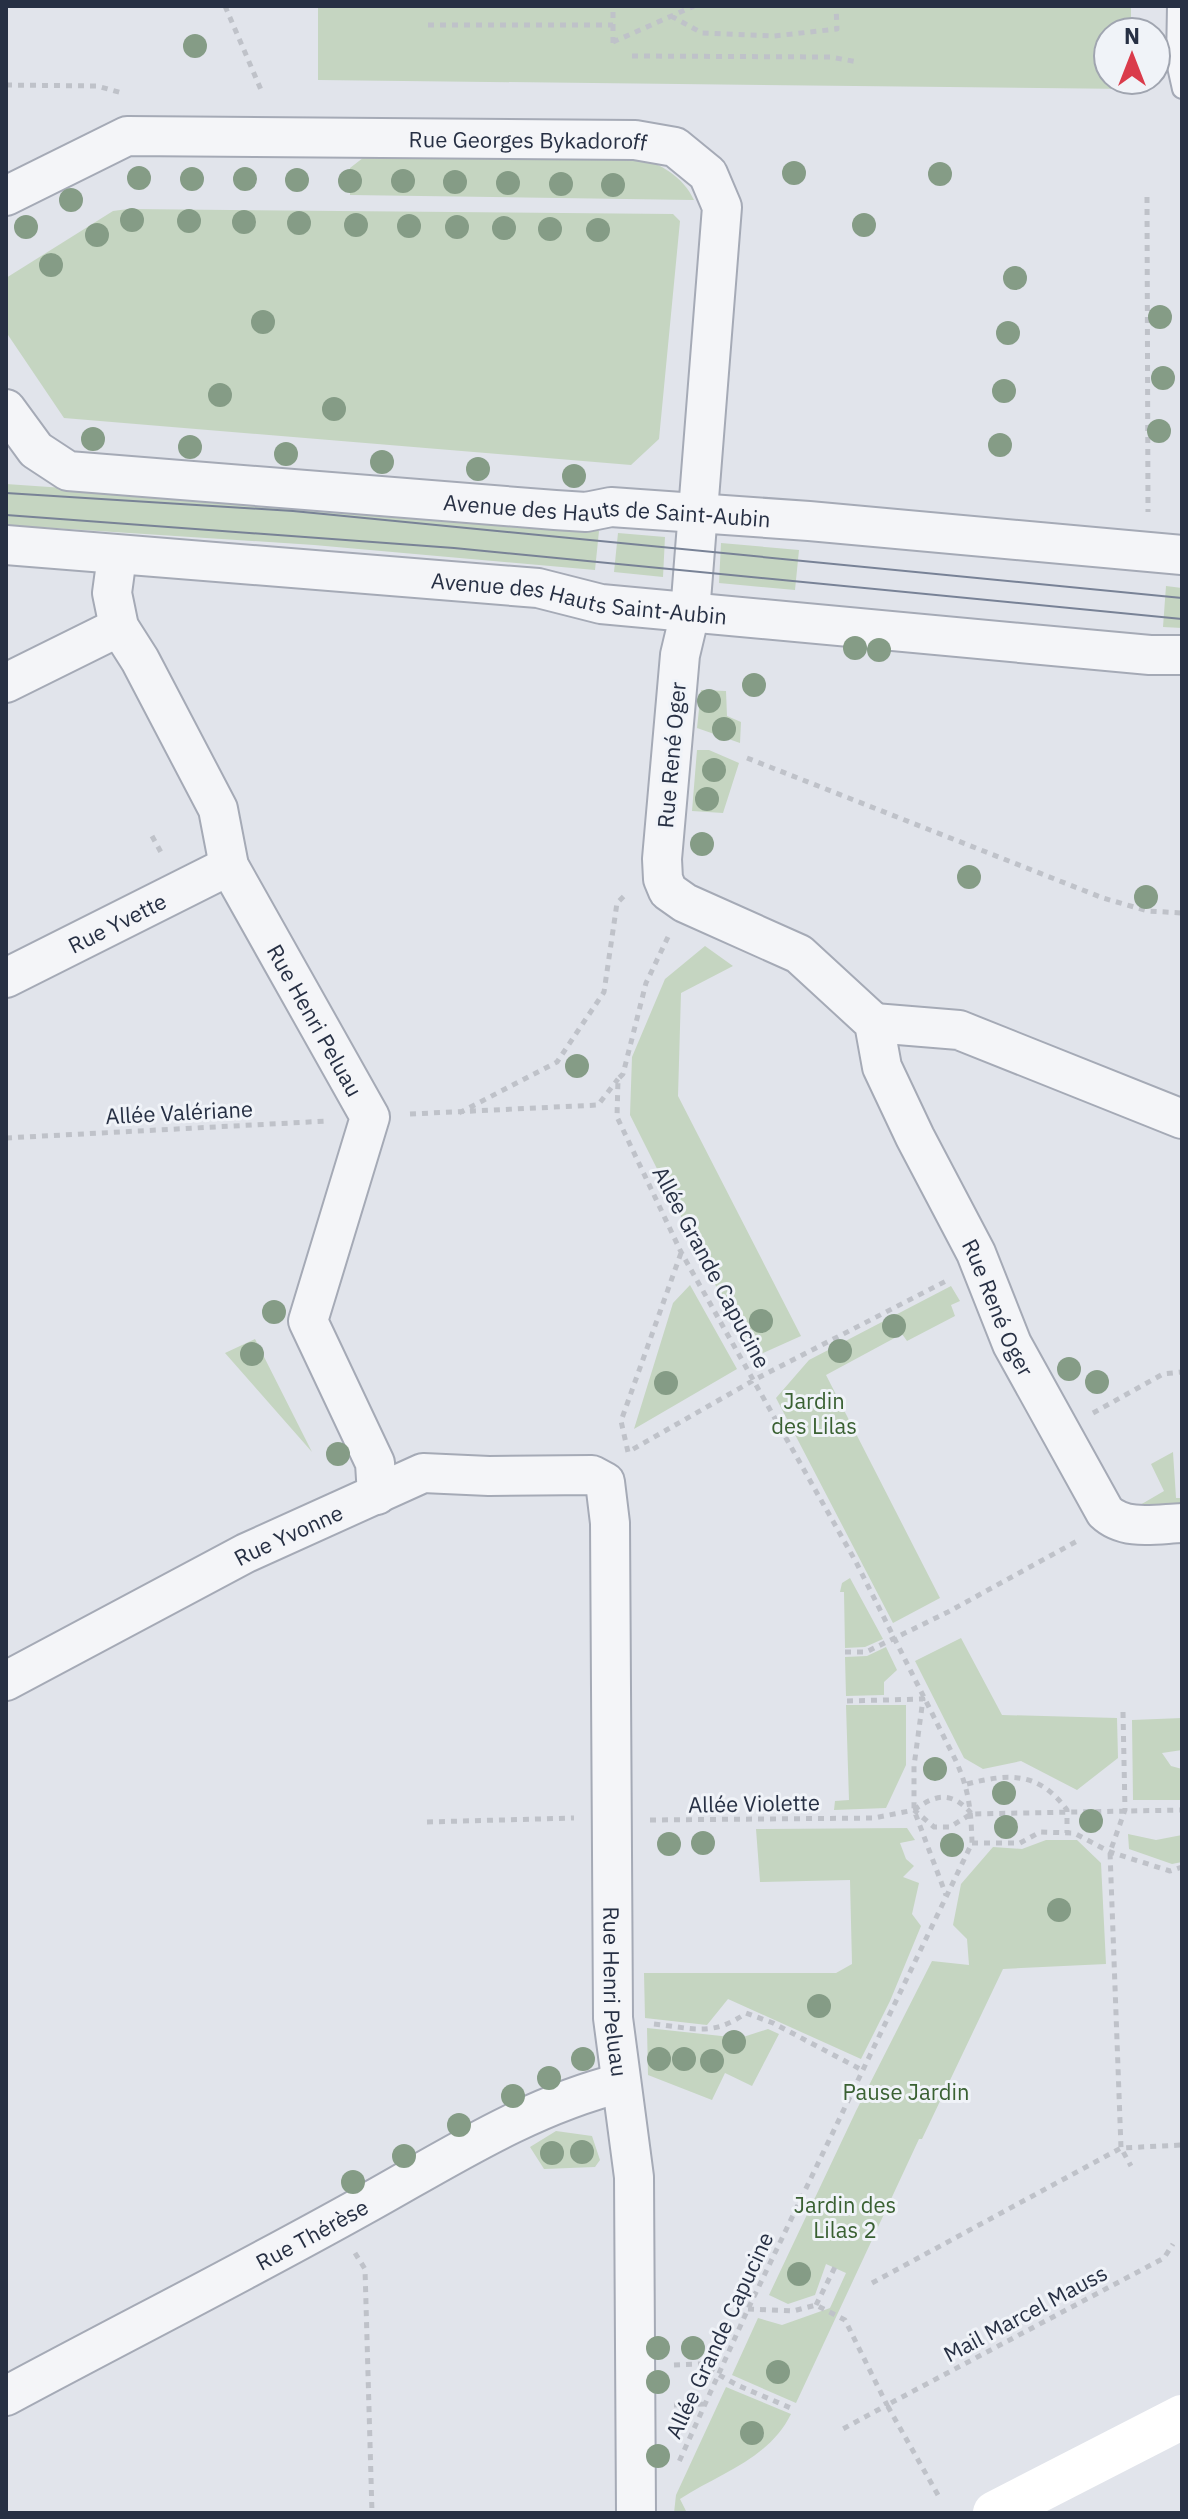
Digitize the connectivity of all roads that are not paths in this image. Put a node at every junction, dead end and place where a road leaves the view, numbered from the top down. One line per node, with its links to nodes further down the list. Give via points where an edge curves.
1 (1177, 6): 2 (lane, via 1176,62)
2 (1182, 89)
3 (6, 196): 5 (street, Rue Georges Bykadoroff, via 127,136 635,140 675,147 708,174 722,207)
4 (6, 409): 5 (street, Avenue des Hauts de Saint-Aubin, via 36,450 68,471 555,510 611,507)
5 (697, 514): 7 (street, Avenue des Hauts de Saint-Aubin); 9 (street, Rue Georges Bykadoroff)
6 (6, 545): 8 (street, Avenue des Hauts Saint-Aubin)
7 (1182, 555)
8 (117, 556): 9 (street, Avenue des Hauts Saint-Aubin, via 538,588 601,604); 10 (street, Rue Henri Peluau, via 112,593)
9 (690, 613): 11 (street, Avenue des Hauts Saint-Aubin); 15 (street, Rue René Oger, via 680,655 662,859 668,891 799,954)
10 (119, 627): 12 (street); 13 (street, Rue Henri Peluau, via 218,809)
11 (1166, 655)
12 (6, 683)
13 (229, 866): 14 (street, Rue Yvette); 18 (street, Rue Henri Peluau, via 370,1117 308,1321 375,1463)
14 (6, 978)
15 (874, 1023): 16 (street, via 959,1030); 19 (street, Rue René Oger, via 882,1067 976,1253 1012,1344 1105,1512 1130,1525)
16 (1182, 1119)
17 (592, 1475): 18 (street, Rue Yvonne, via 423,1473); 21 (street, Rue Henri Peluau, via 605,1482 610,1523 613,2018)
18 (377, 1495): 20 (street, Rue Yvonne, via 63,1643)
19 (1182, 1523)
20 (6, 1681)
21 (621, 2083): 22 (street, Rue Thérèse, via 578,2093 518,2119); 24 (street, Rue Henri Peluau, via 634,2177)
22 (6, 2396)
23 (1182, 2417): 25 (main road)
24 (636, 2513)
25 (995, 2513)

